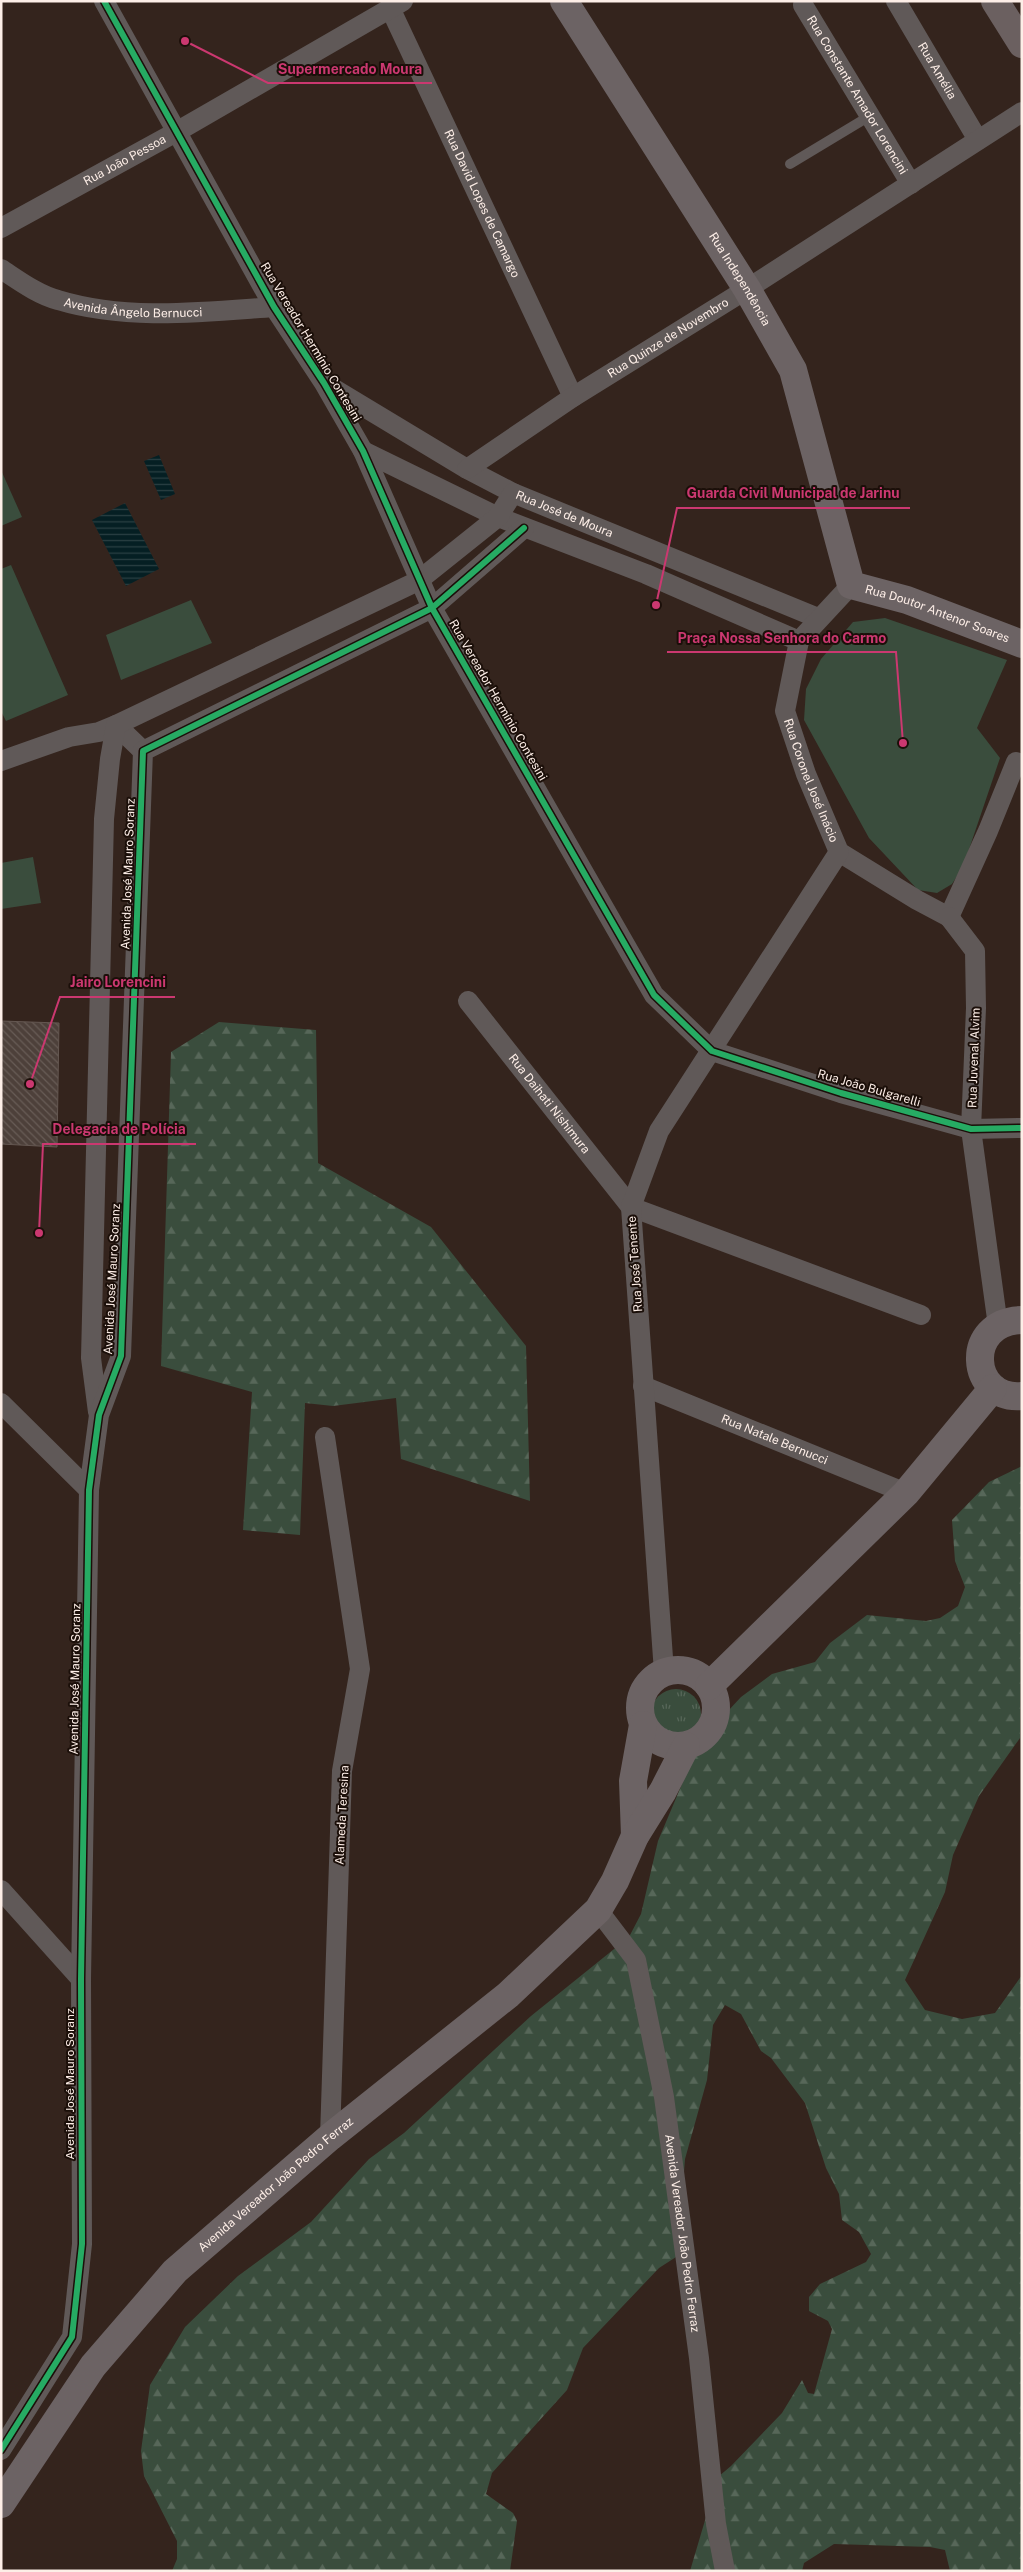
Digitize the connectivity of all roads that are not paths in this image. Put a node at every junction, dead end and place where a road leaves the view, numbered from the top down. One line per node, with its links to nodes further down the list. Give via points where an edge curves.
1 (104, 1): 10 (street, Rua Vereador Hermínio Contesini)
2 (564, 1): 16 (main road, Rua Independência)
3 (896, 1): 11 (street, Rua Amélia)
4 (995, 1): 7 (main road)
5 (804, 5): 9 (street, Rua Constante Amador Lorencini)
6 (397, 6): 10 (street, Rua João Pessoa); 19 (street, Rua David Lopes de Camargo)
7 (1022, 44)
8 (1022, 112): 11 (street, Rua Quinze de Novembro)
9 (868, 116): 12 (lane); 13 (street, Rua Constante Amador Lorencini)
10 (178, 131): 14 (street, Rua João Pessoa); 17 (street, Rua Vereador Hermínio Contesini)
11 (978, 140): 13 (street, Rua Quinze de Novembro)
12 (790, 164)
13 (911, 184): 16 (street, Rua Quinze de Novembro)
14 (1, 228)
15 (1, 269): 17 (street, Avenida Ângelo Bernucci, via 56,300 109,310 186,314)
16 (747, 289): 19 (street, Rua Quinze de Novembro); 28 (main road, Rua Independência, via 793,370)
17 (274, 307): 18 (street, Rua Vereador Hermínio Contesini)
18 (324, 383): 20 (street, Rua Vereador Hermínio Contesini); 21 (street, Rua José de Moura)
19 (573, 398): 21 (street, Rua Quinze de Novembro)
20 (363, 451): 23 (street); 27 (street, Rua Vereador Hermínio Contesini)
21 (467, 470): 22 (street, Rua José de Moura)
22 (513, 494): 23 (street); 25 (street, Rua José de Moura)
23 (498, 517): 24 (street); 27 (street)
24 (524, 528): 26 (street); 29 (street)
25 (657, 552): 26 (street); 30 (street, Rua José de Moura)
26 (646, 574): 31 (street)
27 (418, 581): 29 (street, Rua Vereador Hermínio Contesini); 33 (street)
28 (851, 584): 30 (street, Rua Coronel José Inácio); 32 (main road, Rua Doutor Antenor Soares, via 907,600)
29 (432, 608): 34 (street); 40 (street, Rua Vereador Hermínio Contesini, via 654,995)
30 (818, 618): 31 (street, Rua Coronel José Inácio)
31 (799, 640): 37 (street, Rua Coronel José Inácio, via 785,711 806,774)
32 (1022, 644)
33 (116, 725): 34 (street); 35 (street, via 99,732 69,737); 50 (street, Avenida José Mauro Soranz, via 104,820 91,1358)
34 (143, 751): 50 (street, Avenida José Mauro Soranz, via 121,1356)
35 (1, 761)
36 (1019, 763): 38 (street)
37 (839, 852): 38 (street, Rua Coronel José Inácio); 40 (street, Rua José Tenente)
38 (949, 916): 42 (street, Rua Juvenal Alvim, via 975,951)
39 (468, 1001): 43 (street, Rua Daihati Nishimura)
40 (712, 1051): 42 (street, Rua João Bulgarelli, via 841,1093); 43 (street, Rua José Tenente, via 659,1131)
41 (1022, 1128): 42 (street, Rua João Bulgarelli)
42 (971, 1129): 45 (street, Rua Juvenal Alvim)
43 (631, 1207): 44 (street); 46 (street, Rua José Tenente)
44 (921, 1316)
45 (1010, 1323): 47 (main road, via 988,1334 982,1344 980,1368)
46 (643, 1386): 53 (street, Rua Natale Bernucci); 54 (street, Rua José Tenente)
47 (993, 1388): 48 (main road, via 1004,1394); 53 (main road)
48 (1022, 1396)
49 (1, 1403): 52 (street)
50 (98, 1415): 52 (street, Avenida José Mauro Soranz)
51 (325, 1437): 62 (street, Alameda Teresina, via 360,1669 342,1771)
52 (89, 1490): 61 (street, Avenida José Mauro Soranz)
53 (906, 1493): 55 (main road)
54 (664, 1672): 55 (main road, via 689,1672 701,1677); 56 (main road, via 644,1688 640,1707)
55 (709, 1686): 57 (main road, via 715,1698 714,1722 703,1737)
56 (643, 1725): 57 (main road, via 650,1736 661,1743); 58 (main road, Avenida Vereador João Pedro Ferraz, via 633,1781)
57 (686, 1746): 58 (main road, Avenida Vereador João Pedro Ferraz)
58 (635, 1836): 60 (main road, Avenida Vereador João Pedro Ferraz)
59 (1, 1890): 61 (street)
60 (598, 1910): 62 (main road, Avenida Vereador João Pedro Ferraz, via 508,1995); 65 (street, Avenida Vereador João Pedro Ferraz, via 636,1960 664,2097 699,2358 716,2524)
61 (81, 1979): 63 (street, Avenida José Mauro Soranz, via 82,2244 72,2337)
62 (330, 2137): 64 (main road, Avenida Vereador João Pedro Ferraz, via 175,2271 93,2366)
63 (1, 2449)
64 (1, 2504)
65 (725, 2571)

